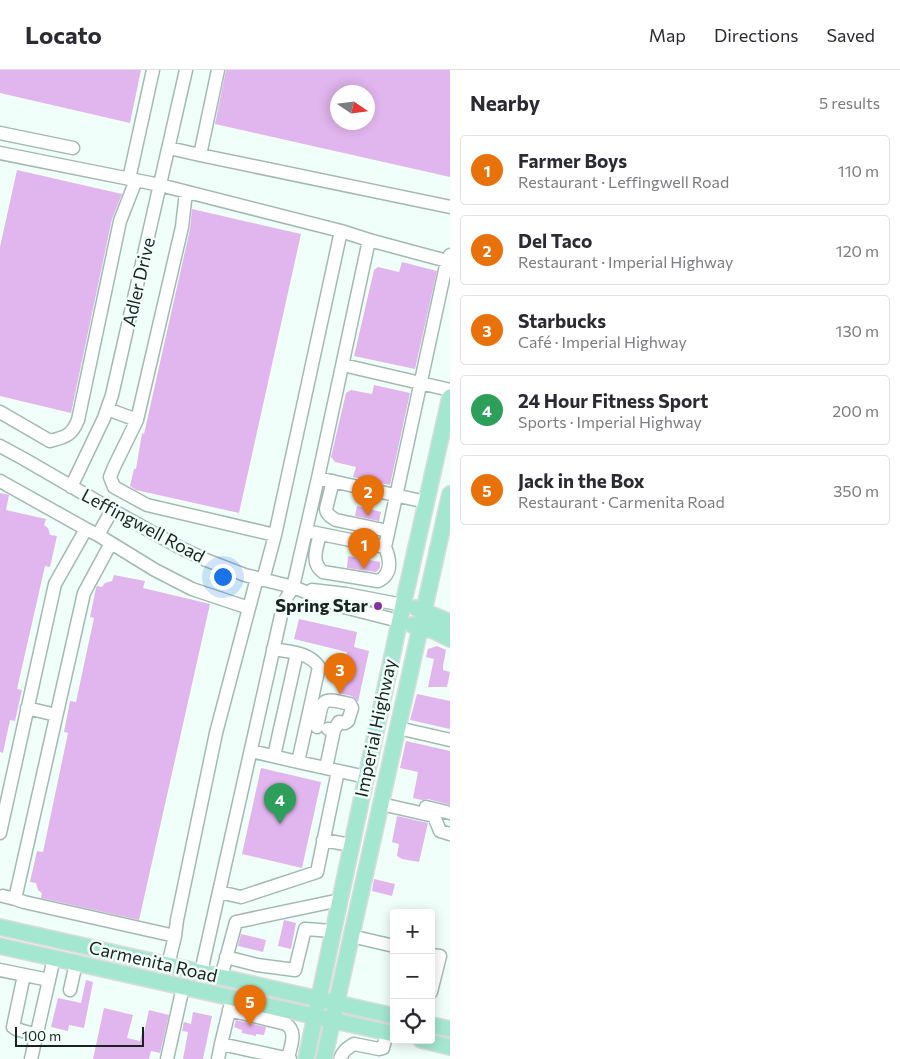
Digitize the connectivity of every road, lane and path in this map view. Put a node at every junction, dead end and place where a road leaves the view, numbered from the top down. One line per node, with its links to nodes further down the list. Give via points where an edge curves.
1 (153, 70): 9 (street)
2 (186, 70): 6 (street, Adler Drive)
3 (218, 70): 8 (street)
4 (0, 133): 5 (street)
5 (74, 148)
6 (168, 148): 8 (street); 10 (street, Adler Drive)
7 (0, 153): 9 (street)
8 (200, 155): 12 (street)
9 (132, 180): 10 (street); 21 (street, via 74,430 50,441)
10 (160, 185): 11 (street); 20 (street, Adler Drive, via 122,358)
11 (186, 192): 13 (street); 22 (street, via 182,227)
12 (450, 207)
13 (341, 231): 14 (street); 38 (street)
14 (369, 240): 15 (street); 16 (street)
15 (449, 258): 17 (street)
16 (343, 365): 17 (street); 24 (street)
17 (420, 383): 18 (street); 29 (street)
18 (450, 390)
19 (449, 404): 30 (main road, Imperial Highway)
20 (107, 409): 22 (street); 27 (street, Adler Drive)
21 (0, 412)
22 (136, 420): 38 (street, via 110,477 114,487 147,505)
23 (0, 446): 27 (street, Leffingwell Road)
24 (318, 478): 26 (street); 34 (street)
25 (0, 481): 33 (street)
26 (333, 481): 29 (street); 35 (street, via 326,509 330,516)
27 (71, 487): 31 (street, Leffingwell Road)
28 (450, 494): 32 (main road, Imperial Highway)
29 (395, 495): 30 (street); 35 (street)
30 (426, 502): 43 (main road, Imperial Highway)
31 (112, 510): 37 (street); 41 (street, Leffingwell Road, via 197,556)
32 (448, 515): 45 (main road, Imperial Highway)
33 (86, 529): 37 (street); 52 (street, via 55,584)
34 (306, 531): 36 (street); 42 (street)
35 (388, 531): 40 (street)
36 (320, 534): 40 (street); 40 (street, via 315,563 323,572 378,581 389,570)
37 (98, 535): 39 (street)
38 (275, 535): 41 (street)
39 (110, 543): 44 (street, via 192,589); 53 (street, via 84,594)
40 (384, 547)
41 (260, 579): 42 (street, Leffingwell Road); 44 (street)
42 (292, 587): 43 (street, Leffingwell Road); 46 (street, Leffingwell Road, via 344,607); 50 (street, via 284,602)
43 (403, 605): 45 (main road, Leffingwell Road); 46 (main road, Imperial Highway)
44 (249, 608): 77 (street, via 216,733)
45 (424, 611): 47 (main road, Leffingwell Road); 48 (main road, Imperial Highway)
46 (399, 621): 48 (main road, Leffingwell Road); 62 (main road, Imperial Highway)
47 (450, 622)
48 (420, 627): 49 (main road, Leffingwell Road); 55 (main road, Imperial Highway)
49 (450, 639)
50 (273, 649): 51 (street); 58 (street)
51 (296, 653): 54 (street, via 316,661 320,667); 59 (street)
52 (28, 708): 53 (street); 65 (street)
53 (56, 715): 70 (street)
54 (312, 725): 56 (street); 56 (street, via 325,700 350,704 348,721 339,722); 60 (street)
55 (398, 728): 57 (street); 63 (main road, Imperial Highway)
56 (334, 730): 61 (street)
57 (450, 740)
58 (251, 751): 59 (street); 69 (street)
59 (274, 756): 60 (street)
60 (298, 762): 61 (street)
61 (332, 769): 62 (street); 67 (street)
62 (366, 777): 68 (main road, Imperial Highway)
63 (381, 800): 64 (street); 66 (street, via 434,816 440,831); 78 (main road, Imperial Highway)
64 (450, 813)
65 (0, 833)
66 (450, 834)
67 (323, 840): 68 (street); 69 (street, via 317,872 241,897)
68 (352, 845): 71 (main road, Imperial Highway)
69 (219, 892): 88 (street)
70 (6, 897): 73 (street); 77 (street)
71 (340, 900): 72 (street); 76 (main road, Imperial Highway)
72 (308, 907): 75 (street); 82 (street, via 236,922)
73 (0, 909)
74 (0, 927): 85 (main road, Carmenita Road)
75 (305, 929): 76 (street); 86 (street, via 295,970)
76 (333, 931): 96 (main road, Imperial Highway)
77 (175, 936): 85 (street)
78 (351, 936): 79 (street); 97 (main road, Imperial Highway)
79 (390, 945)
80 (0, 946): 83 (main road, Carmenita Road)
81 (435, 955): 90 (street, via 440,956)
82 (226, 957): 86 (street); 91 (street)
83 (54, 958): 84 (main road, Carmenita Road); 92 (street)
84 (76, 963): 94 (main road, Carmenita Road); 95 (street)
85 (168, 965): 88 (main road, Carmenita Road)
86 (257, 965): 93 (street)
87 (0, 970): 89 (street)
88 (201, 972): 91 (main road, Carmenita Road)
89 (24, 975): 92 (street); 105 (street, via 13,1027)
90 (435, 976)
91 (221, 977): 93 (main road, Carmenita Road)
92 (49, 980): 105 (street)
93 (252, 984): 96 (main road, Carmenita Road)
94 (183, 987): 98 (main road, Carmenita Road); 111 (street)
95 (70, 990)
96 (319, 999): 97 (main road, Carmenita Road); 100 (main road, Imperial Highway)
97 (336, 1003): 99 (main road, Carmenita Road); 101 (main road, Imperial Highway)
98 (230, 1004): 100 (main road, Carmenita Road); 107 (street); 109 (street, via 291,1027 293,1033)
99 (390, 1015)
100 (315, 1017): 101 (main road, Carmenita Road); 113 (main road, Imperial Highway)
101 (332, 1020): 104 (main road, Carmenita Road); 114 (main road, Imperial Highway)
102 (435, 1026): 103 (main road)
103 (450, 1029)
104 (390, 1033): 115 (street, via 383,1048 354,1044 342,1053)
105 (37, 1034): 110 (street)
106 (435, 1043): 108 (main road)
107 (221, 1044): 109 (street); 112 (street)
108 (450, 1046)
109 (285, 1058)
110 (32, 1059)
111 (166, 1059)
112 (218, 1059)
113 (306, 1059)
114 (324, 1059)
115 (340, 1059)

